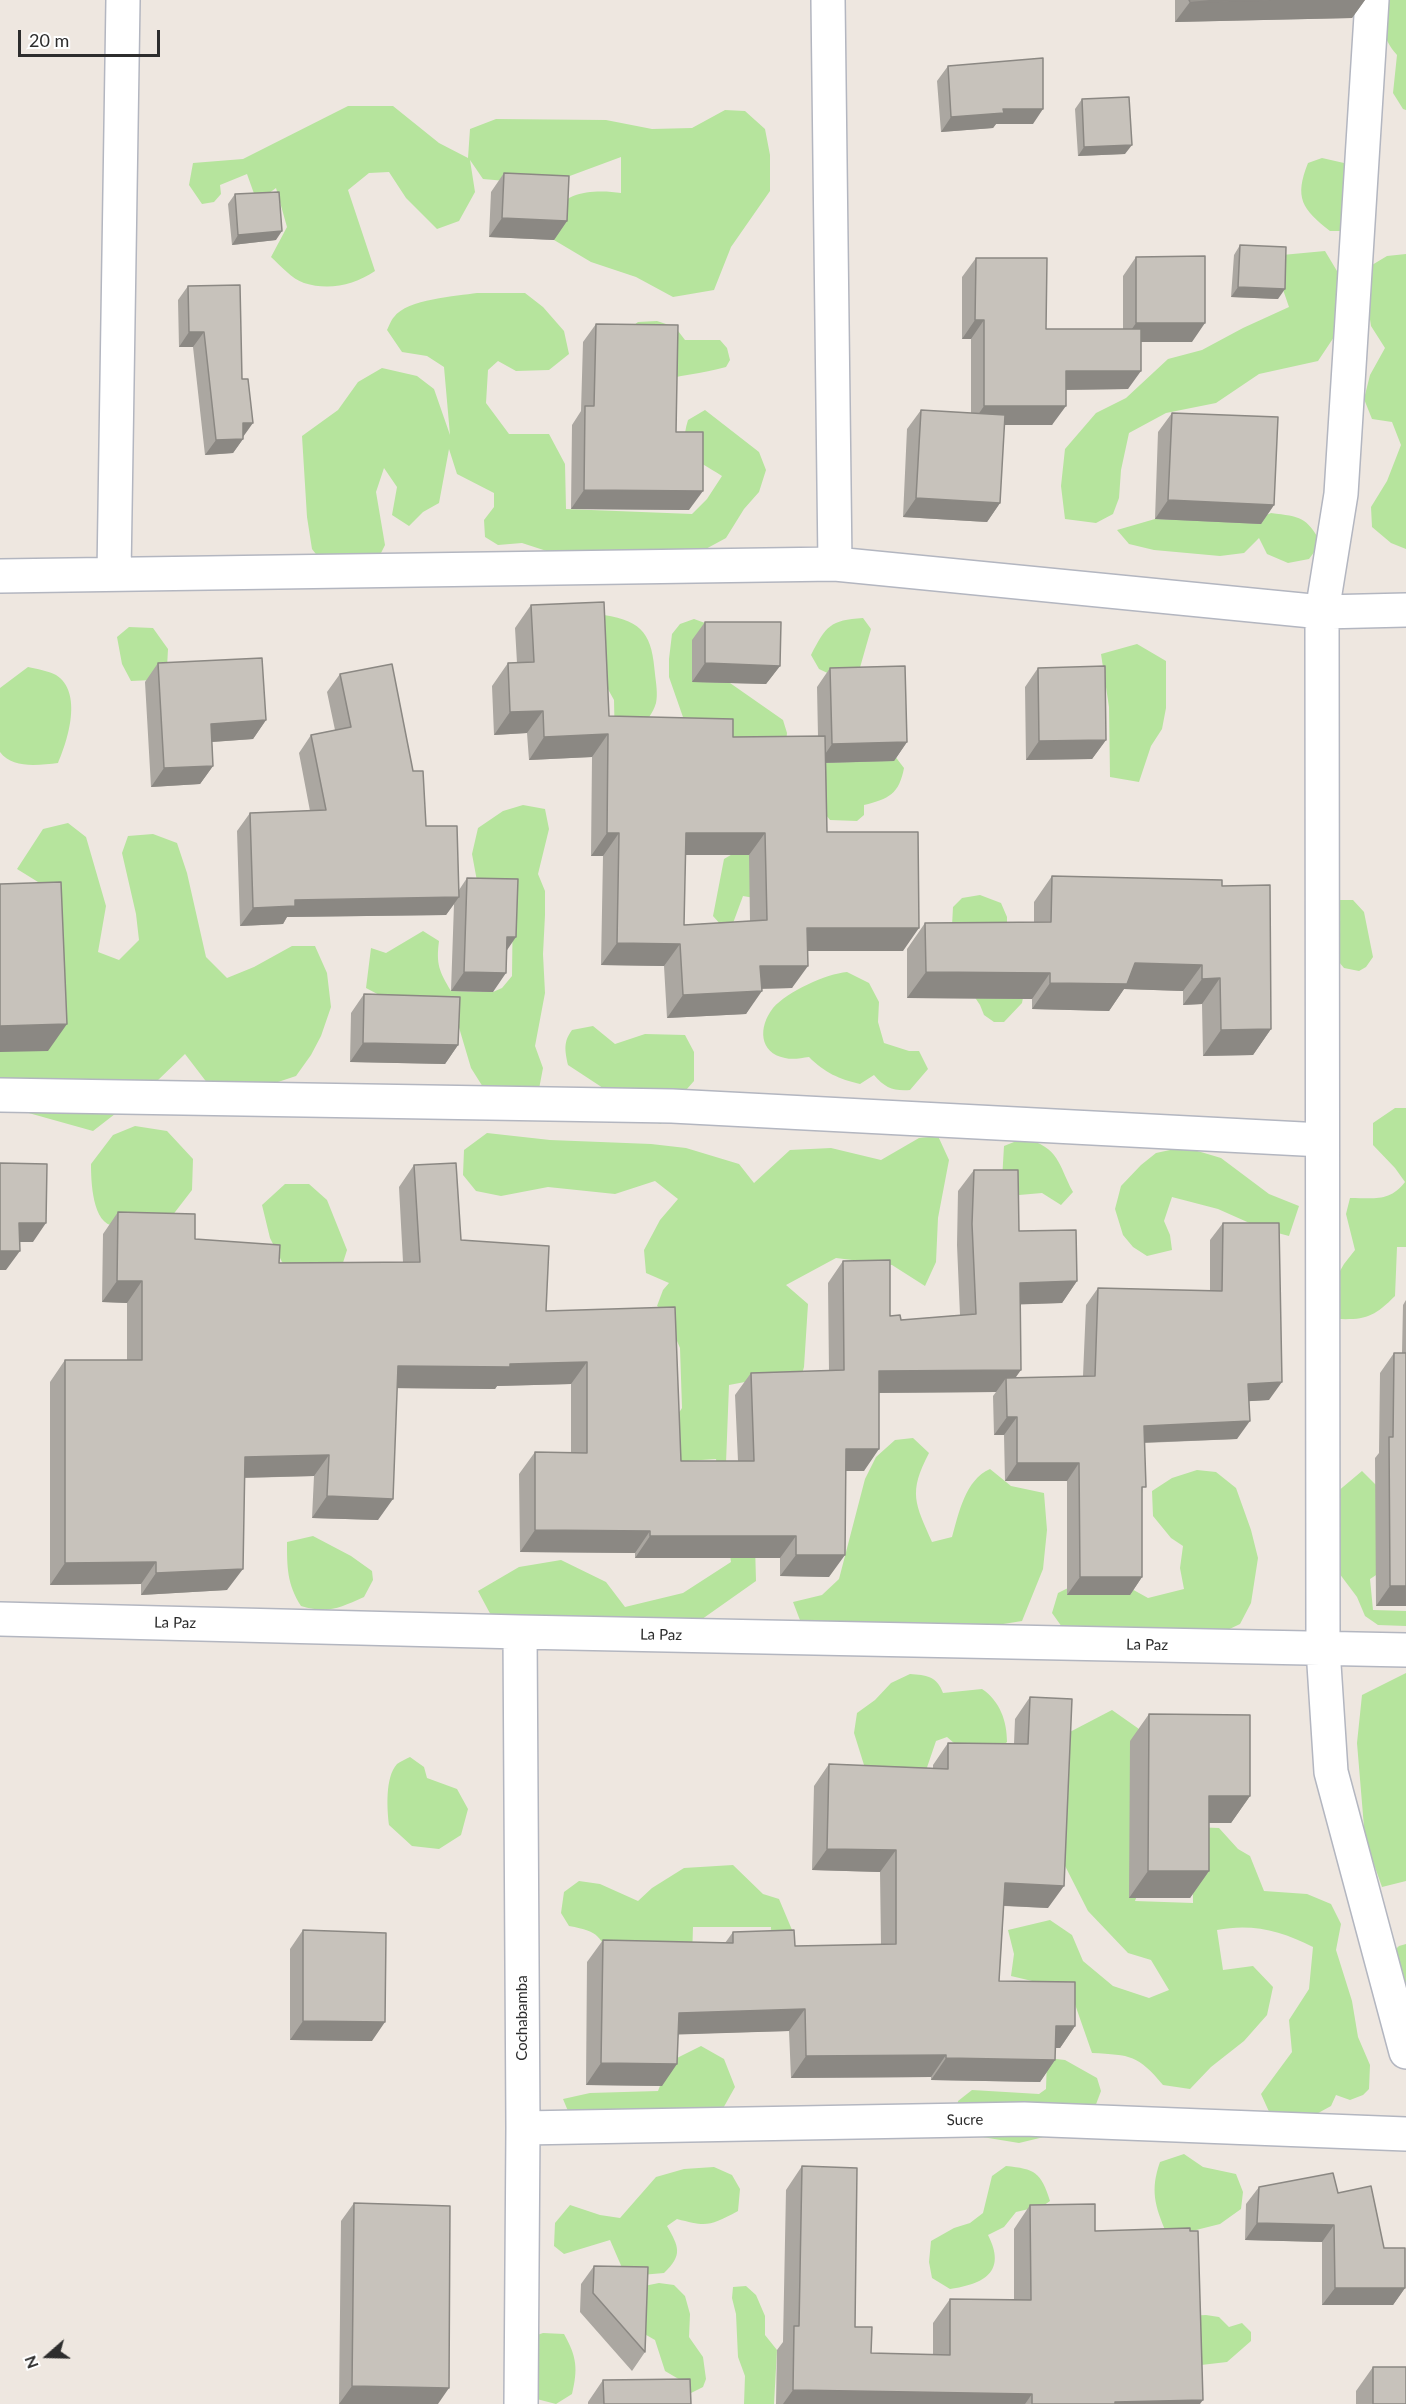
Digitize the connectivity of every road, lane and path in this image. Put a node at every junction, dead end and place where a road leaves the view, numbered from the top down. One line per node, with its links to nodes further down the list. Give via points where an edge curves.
1 (123, 0): 5 (street)
2 (828, 0): 4 (street)
3 (1372, 0): 8 (street, via 1341,494)
4 (835, 564): 5 (street); 8 (street)
5 (114, 574): 6 (street)
6 (0, 576)
7 (1406, 610): 8 (street)
8 (1322, 612): 10 (street)
9 (0, 1095): 10 (street, via 672,1106)
10 (1322, 1140): 13 (street)
11 (0, 1619): 12 (street, La Paz)
12 (520, 1632): 13 (street, La Paz); 16 (street, Cochabamba)
13 (1323, 1649): 14 (street, La Paz); 15 (street, via 1331,1772)
14 (1406, 1650)
15 (1406, 2052)
16 (523, 2128): 17 (street, Sucre, via 1024,2119); 18 (street, Cochabamba)
17 (1406, 2134)
18 (522, 2404)

